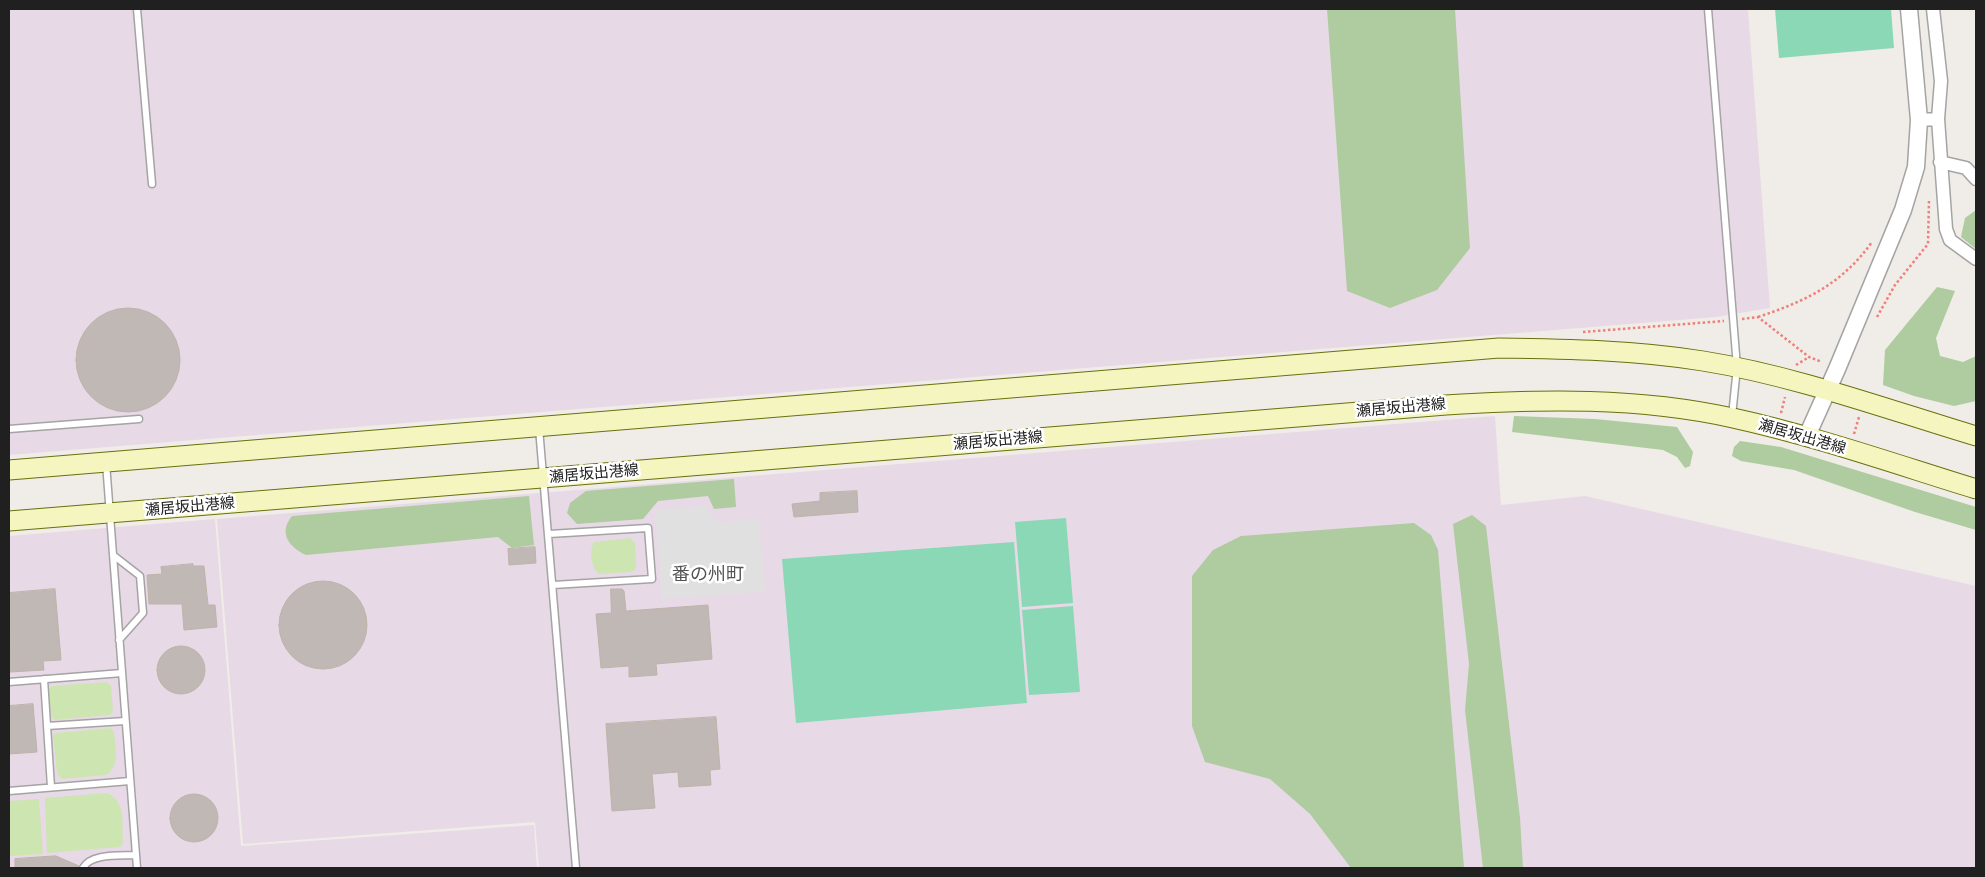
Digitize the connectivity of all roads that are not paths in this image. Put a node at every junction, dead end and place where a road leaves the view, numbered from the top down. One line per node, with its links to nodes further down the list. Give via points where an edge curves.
1 (137, 9): 9 (lane)
2 (1708, 9): 11 (lane)
3 (1909, 9): 5 (street)
4 (1933, 9): 6 (street, via 1941,81)
5 (1919, 120): 6 (street); 12 (street, via 1916,167 1908,196)
6 (1938, 120): 7 (street)
7 (1940, 162): 8 (street, via 1966,168); 10 (street, via 1946,229 1950,240)
8 (1976, 179)
9 (152, 184)
10 (1976, 259)
11 (1737, 367): 12 (main road); 13 (lane); 15 (main road, via 1635,352 1499,348)
12 (1828, 390): 17 (street); 18 (main road)
13 (1732, 417): 17 (main road, 瀬居坂出港線); 21 (main road, 瀬居坂出港線, via 1607,401 1512,400)
14 (139, 419): 16 (lane)
15 (539, 426): 19 (main road); 21 (lane)
16 (9, 429)
17 (1807, 436): 22 (main road, 瀬居坂出港線)
18 (1976, 436)
19 (106, 462): 20 (main road); 23 (lane)
20 (9, 470)
21 (544, 478): 23 (main road, 瀬居坂出港線); 25 (lane)
22 (1976, 489)
23 (110, 513): 24 (main road, 瀬居坂出港線); 26 (lane)
24 (9, 521)
25 (549, 534): 27 (lane); 27 (lane, via 648,528 652,579)
26 (113, 554): 28 (lane); 28 (lane, via 140,576 143,613)
27 (553, 585): 40 (lane)
28 (119, 640): 29 (lane)
29 (122, 674): 30 (lane); 32 (lane)
30 (44, 679): 31 (lane); 33 (lane)
31 (9, 682)
32 (125, 721): 33 (lane); 34 (lane)
33 (47, 726): 35 (lane)
34 (130, 781): 35 (lane); 37 (lane)
35 (50, 787): 36 (lane)
36 (9, 790)
37 (136, 855): 38 (lane, via 95,858); 39 (lane)
38 (83, 868)
39 (137, 868)
40 (576, 868)

